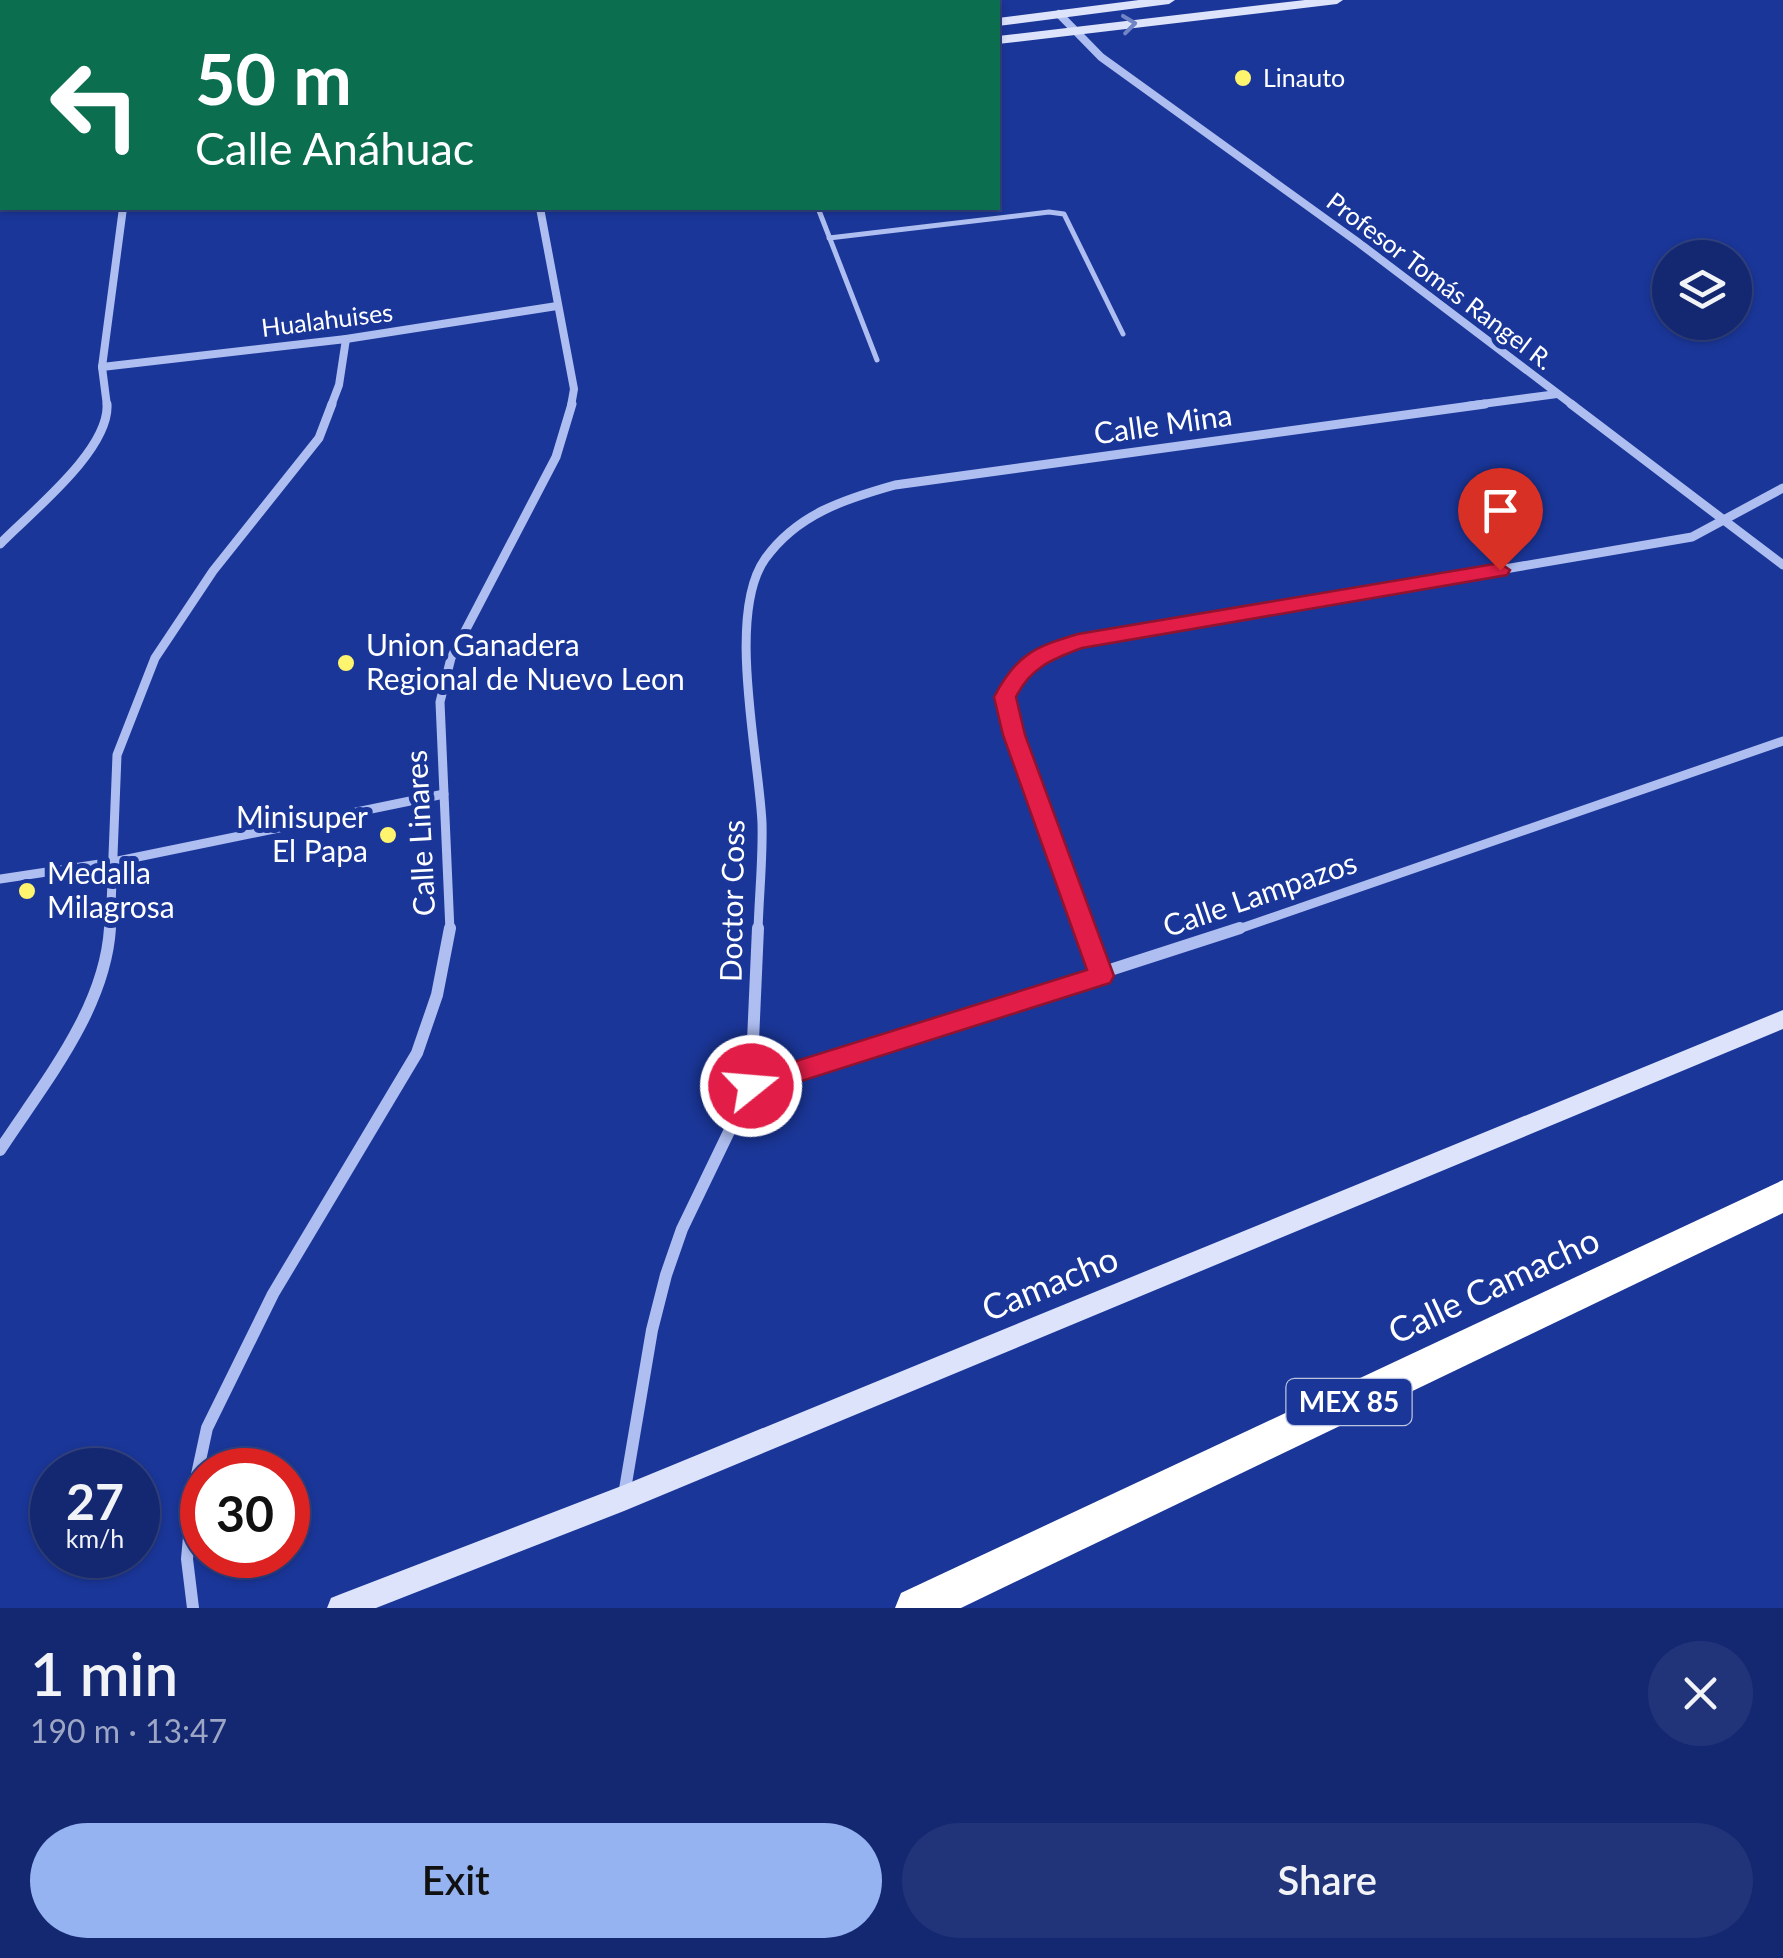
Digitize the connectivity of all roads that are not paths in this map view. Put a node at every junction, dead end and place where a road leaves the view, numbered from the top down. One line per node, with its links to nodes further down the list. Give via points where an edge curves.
1 (1169, 0): 3 (street)
2 (1337, 0): 5 (street, one-way to 2)
3 (1059, 14): 4 (street); 5 (street, Profesor Tomás Rangel R.)
4 (1000, 22)
5 (1072, 31): 6 (street); 16 (street, Profesor Tomás Rangel R.)
6 (1000, 40)
7 (122, 210): 15 (street)
8 (540, 210): 11 (street, Calle Linares)
9 (819, 210): 10 (lane)
10 (829, 238): 12 (lane, via 1064,214); 14 (lane)
11 (557, 306): 13 (street, Hualahuises); 23 (street, Calle Linares, via 574,389 569,418 556,457 452,658 440,702)
12 (1123, 334)
13 (346, 339): 15 (street, Hualahuises); 24 (street, via 339,386 320,438 213,571 155,658 117,755)
14 (876, 360)
15 (102, 367): 20 (street, via 104,429 82,462)
16 (1557, 394): 18 (street, Profesor Tomás Rangel R.); 19 (street, Calle Mina, via 895,485 836,502)
17 (1783, 488): 18 (street)
18 (1724, 521): 21 (street, Profesor Tomás Rangel R.); 26 (street, via 1692,537 1078,642 1018,672 1005,697 1014,735)
19 (786, 534): 28 (street, Doctor Coss, via 762,563 744,624 762,824)
20 (0, 544)
21 (1783, 566)
22 (1783, 740): 26 (street, Calle Lampazos)
23 (444, 794): 24 (street); 32 (street, Calle Linares, via 452,923 437,995 417,1053 273,1294 208,1428 193,1493)
24 (113, 862): 25 (street); 29 (street, via 110,935 98,984 71,1042)
25 (0, 879)
26 (1101, 976): 28 (street, Calle Lampazos)
27 (1783, 1019): 31 (street, Camacho)
28 (751, 1086): 31 (street, Doctor Coss, via 666,1276)
29 (0, 1150)
30 (1783, 1196): 34 (highway, Calle Camacho / MEX 85)
31 (624, 1498): 33 (street, Camacho)
32 (193, 1608)
33 (341, 1608)
34 (916, 1608)

